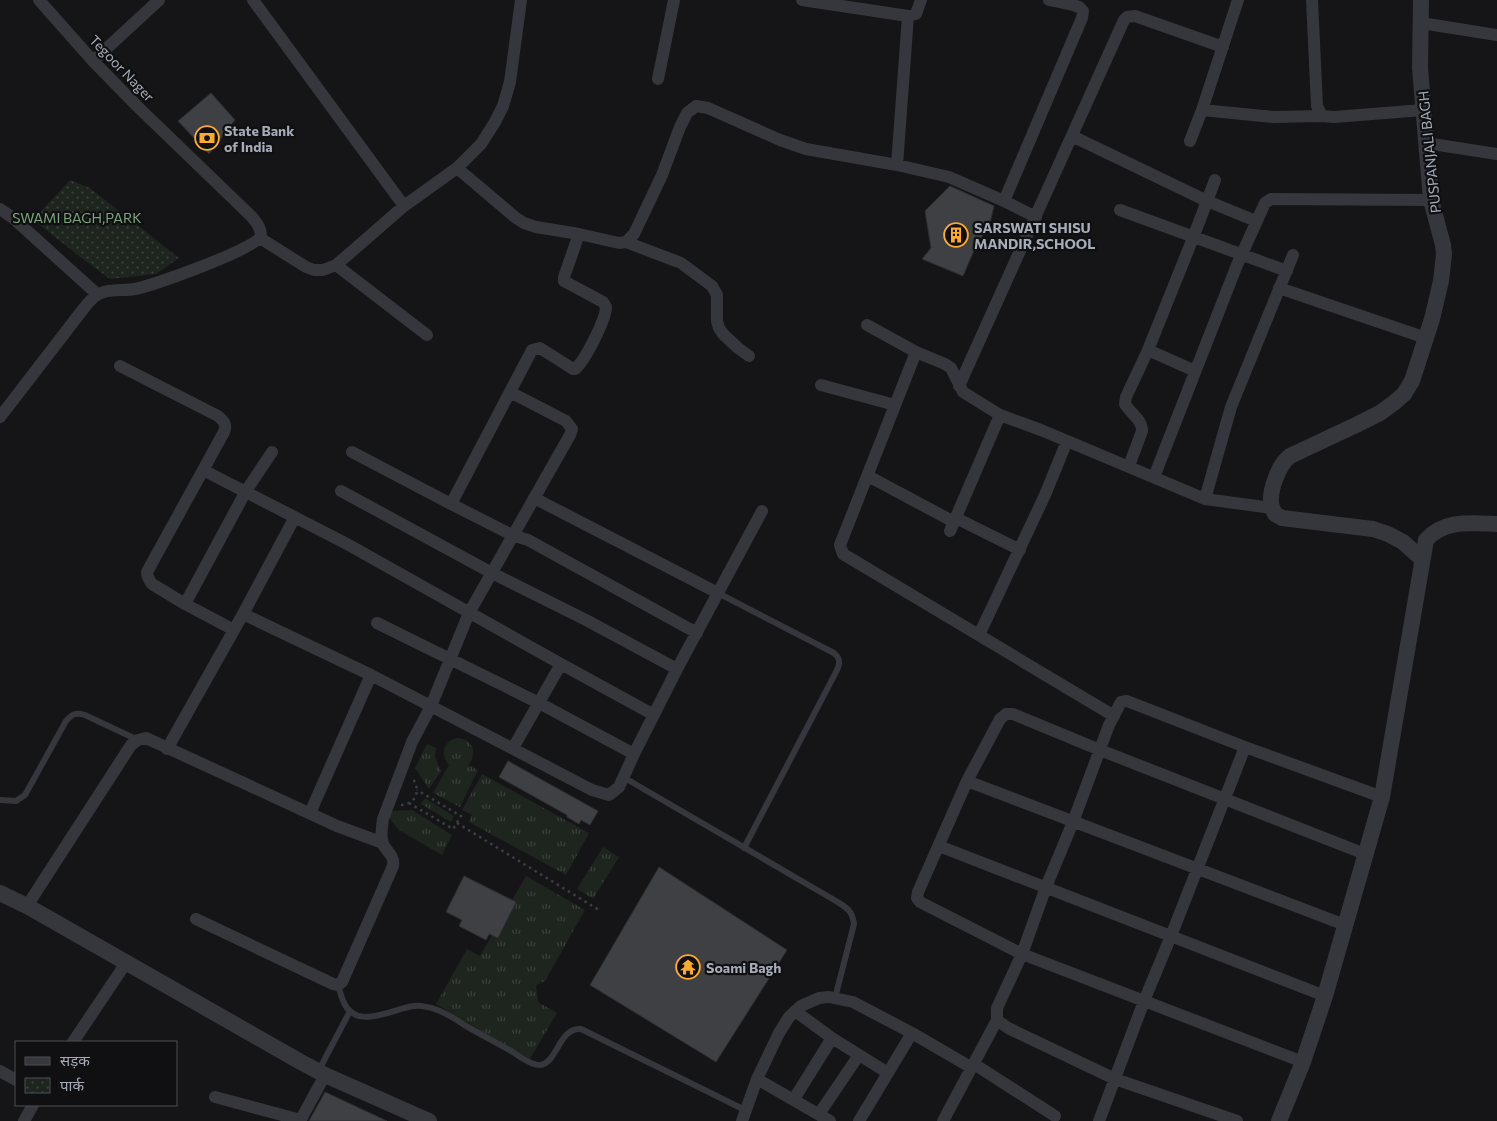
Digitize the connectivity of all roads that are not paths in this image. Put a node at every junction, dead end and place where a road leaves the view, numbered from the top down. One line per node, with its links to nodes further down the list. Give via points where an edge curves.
1 (39, 0): 17 (street, Tegoor Nager)
2 (159, 0): 17 (street)
3 (253, 0): 32 (street)
4 (521, 0): 27 (street, via 510,82 503,106 481,144)
5 (674, 0): 18 (street)
6 (803, 0): 13 (street)
7 (921, 0): 13 (street, via 916,14)
8 (1049, 0): 12 (street)
9 (1238, 0): 16 (street)
10 (1312, 0): 21 (street, via 1317,106)
11 (1421, 0): 14 (street, PUSPANJALI BAGH)
12 (1086, 6): 30 (street)
13 (908, 16): 26 (street)
14 (1421, 23): 15 (street); 20 (street, PUSPANJALI BAGH)
15 (1497, 35)
16 (1223, 47): 19 (street); 22 (street, via 1135,16 1127,17)
17 (93, 61): 38 (street, Tegoor Nager, via 252,217 260,230)
18 (658, 79)
19 (1202, 110): 21 (street, via 1273,117); 23 (street)
20 (1423, 110): 21 (street); 24 (street, PUSPANJALI BAGH)
21 (1322, 116)
22 (1072, 136): 31 (street); 35 (street)
23 (1190, 140)
24 (1426, 143): 25 (street); 29 (street, PUSPANJALI BAGH)
25 (1497, 154)
26 (897, 165): 30 (street, via 949,177); 40 (street, via 806,149 708,108 696,106 687,113 662,176 634,234)
27 (458, 168): 32 (street); 37 (street, via 524,223)
28 (1215, 180): 31 (street)
29 (1431, 200): 36 (street, via 1271,199 1265,203); 49 (street, PUSPANJALI BAGH, via 1444,254 1437,301)
30 (1004, 201): 35 (street)
31 (1207, 201): 36 (street); 39 (street)
32 (404, 206): 43 (street)
33 (0, 208): 46 (street)
34 (1120, 210): 39 (street)
35 (1036, 217): 56 (street)
36 (1256, 222): 41 (street)
37 (578, 234): 40 (street); 57 (street, via 564,281 602,302 606,307 605,315 577,367 573,369 540,348 532,350)
38 (260, 238): 43 (street, via 314,270); 46 (street, via 229,255 175,276 137,289)
39 (1194, 238): 41 (street); 50 (street)
40 (626, 242): 52 (street, via 681,263 712,286 717,295 717,321 723,334)
41 (1241, 254): 44 (street); 54 (street)
42 (1293, 255): 44 (street)
43 (336, 265): 48 (street)
44 (1287, 271): 45 (street)
45 (1280, 288): 49 (street); 71 (street, via 1231,407)
46 (97, 294): 60 (street)
47 (867, 325): 51 (street)
48 (427, 335)
49 (1426, 338): 73 (street, PUSPANJALI BAGH, via 1412,381 1395,402 1284,461 1273,489)
50 (1148, 350): 54 (street); 64 (street, via 1125,401 1142,425)
51 (916, 352): 56 (street, via 951,368); 58 (street)
52 (749, 356)
53 (120, 366): 65 (street, via 225,422 224,432)
54 (1196, 371): 67 (street)
55 (821, 385): 58 (street)
56 (959, 386): 59 (street, via 969,397)
57 (510, 392): 70 (street, via 566,421 572,429); 72 (street)
58 (895, 405): 66 (street)
59 (1000, 416): 61 (street); 76 (street)
60 (0, 417)
61 (1067, 442): 64 (street); 79 (street)
62 (272, 452): 69 (street)
63 (352, 452): 72 (street)
64 (1129, 466): 67 (street)
65 (203, 470): 69 (street); 83 (street, via 147,572 152,584)
66 (868, 476): 76 (street); 89 (street, via 840,545 843,554)
67 (1154, 477): 71 (street)
68 (341, 491): 81 (street)
69 (246, 492): 75 (street); 83 (street)
70 (534, 498): 78 (street); 82 (street)
71 (1205, 499): 73 (street)
72 (451, 504): 78 (street)
73 (1272, 508): 80 (street, via 1282,518 1373,529 1388,534)
74 (762, 511): 82 (street)
75 (295, 517): 84 (street); 85 (street)
76 (953, 524): 79 (street)
77 (1497, 524): 80 (street, via 1458,523 1439,529 1426,540)
78 (512, 535): 81 (street); 88 (street, via 528,540)
79 (1020, 550): 89 (street)
80 (1422, 559): 106 (street)
81 (492, 573): 84 (street); 92 (street)
82 (718, 593): 88 (street); 113 (lane, via 834,653 840,660)
83 (185, 604): 87 (street)
84 (469, 613): 90 (street); 91 (street)
85 (243, 614): 87 (street); 93 (street)
86 (377, 622): 90 (street)
87 (234, 630): 101 (street)
88 (696, 633): 92 (street)
89 (979, 635): 97 (street)
90 (450, 659): 94 (street); 95 (street)
91 (561, 664): 94 (street); 96 (street)
92 (677, 669): 96 (street)
93 (371, 675): 95 (street); 109 (street)
94 (539, 703): 100 (street); 103 (street)
95 (431, 706): 100 (street); 111 (street, via 412,742 383,819)
96 (654, 715): 103 (street)
97 (1114, 716): 99 (street, via 1121,702 1127,701); 102 (street)
98 (138, 740): 101 (street, via 144,738); 108 (lane, via 76,713 66,721 24,796 16,801); 118 (street)
99 (1245, 747): 106 (street); 107 (street)
100 (513, 748): 104 (street, via 603,794 616,791)
101 (167, 749): 109 (street)
102 (1100, 750): 105 (street, via 1013,714 1006,714); 107 (street); 110 (street)
103 (634, 754): 104 (street)
104 (623, 777): 113 (lane)
105 (967, 780): 110 (street); 112 (street)
106 (1382, 797): 114 (street)
107 (1225, 799): 114 (street); 115 (street)
108 (0, 800)
109 (310, 813): 111 (street)
110 (1074, 822): 115 (street); 116 (street)
111 (383, 843): 124 (street, via 393,858 393,866 344,978)
112 (938, 846): 116 (street); 122 (street, via 918,892 918,900)
113 (744, 848): 126 (lane, via 836,900 852,914 854,924)
114 (1365, 854): 120 (street)
115 (1198, 868): 120 (street); 121 (street)
116 (1046, 888): 121 (street); 122 (street)
117 (0, 893): 118 (street)
118 (27, 906): 123 (street)
119 (196, 919): 124 (street)
120 (1345, 924): 125 (street)
121 (1171, 936): 125 (street); 127 (street)
122 (1022, 954): 127 (street); 130 (street, via 998,1008)
123 (126, 964): 133 (street); 138 (street)
124 (338, 985): 129 (lane, via 343,1002)
125 (1325, 996): 135 (street)
126 (835, 998): 128 (street, via 819,998); 131 (street, via 853,1002)
127 (1144, 1001): 135 (street); 142 (street)
128 (795, 1010): 132 (street); 141 (street, via 779,1033)
129 (350, 1011): 138 (lane); 146 (lane, via 370,1017 412,1006 428,1007 542,1065 567,1034 581,1029)
130 (997, 1020): 136 (street); 142 (street)
131 (912, 1033): 136 (street); 139 (street)
132 (832, 1038): 134 (street); 144 (street)
133 (74, 1041)
134 (859, 1055): 139 (street); 148 (street)
135 (1303, 1062): 156 (street)
136 (973, 1066): 147 (street); 153 (street)
137 (0, 1071): 140 (street)
138 (322, 1073): 150 (street); 151 (street)
139 (888, 1074): 152 (street)
140 (15, 1079)
141 (756, 1079): 144 (street); 146 (street)
142 (1115, 1079): 154 (street); 155 (street)
143 (215, 1096): 150 (street)
144 (794, 1099): 148 (street)
145 (32, 1106): 149 (street)
146 (744, 1116)
147 (1055, 1116)
148 (824, 1118)
149 (24, 1121)
150 (300, 1121)
151 (429, 1121)
152 (859, 1121)
153 (943, 1121)
154 (1099, 1121)
155 (1237, 1121)
156 (1279, 1121)

